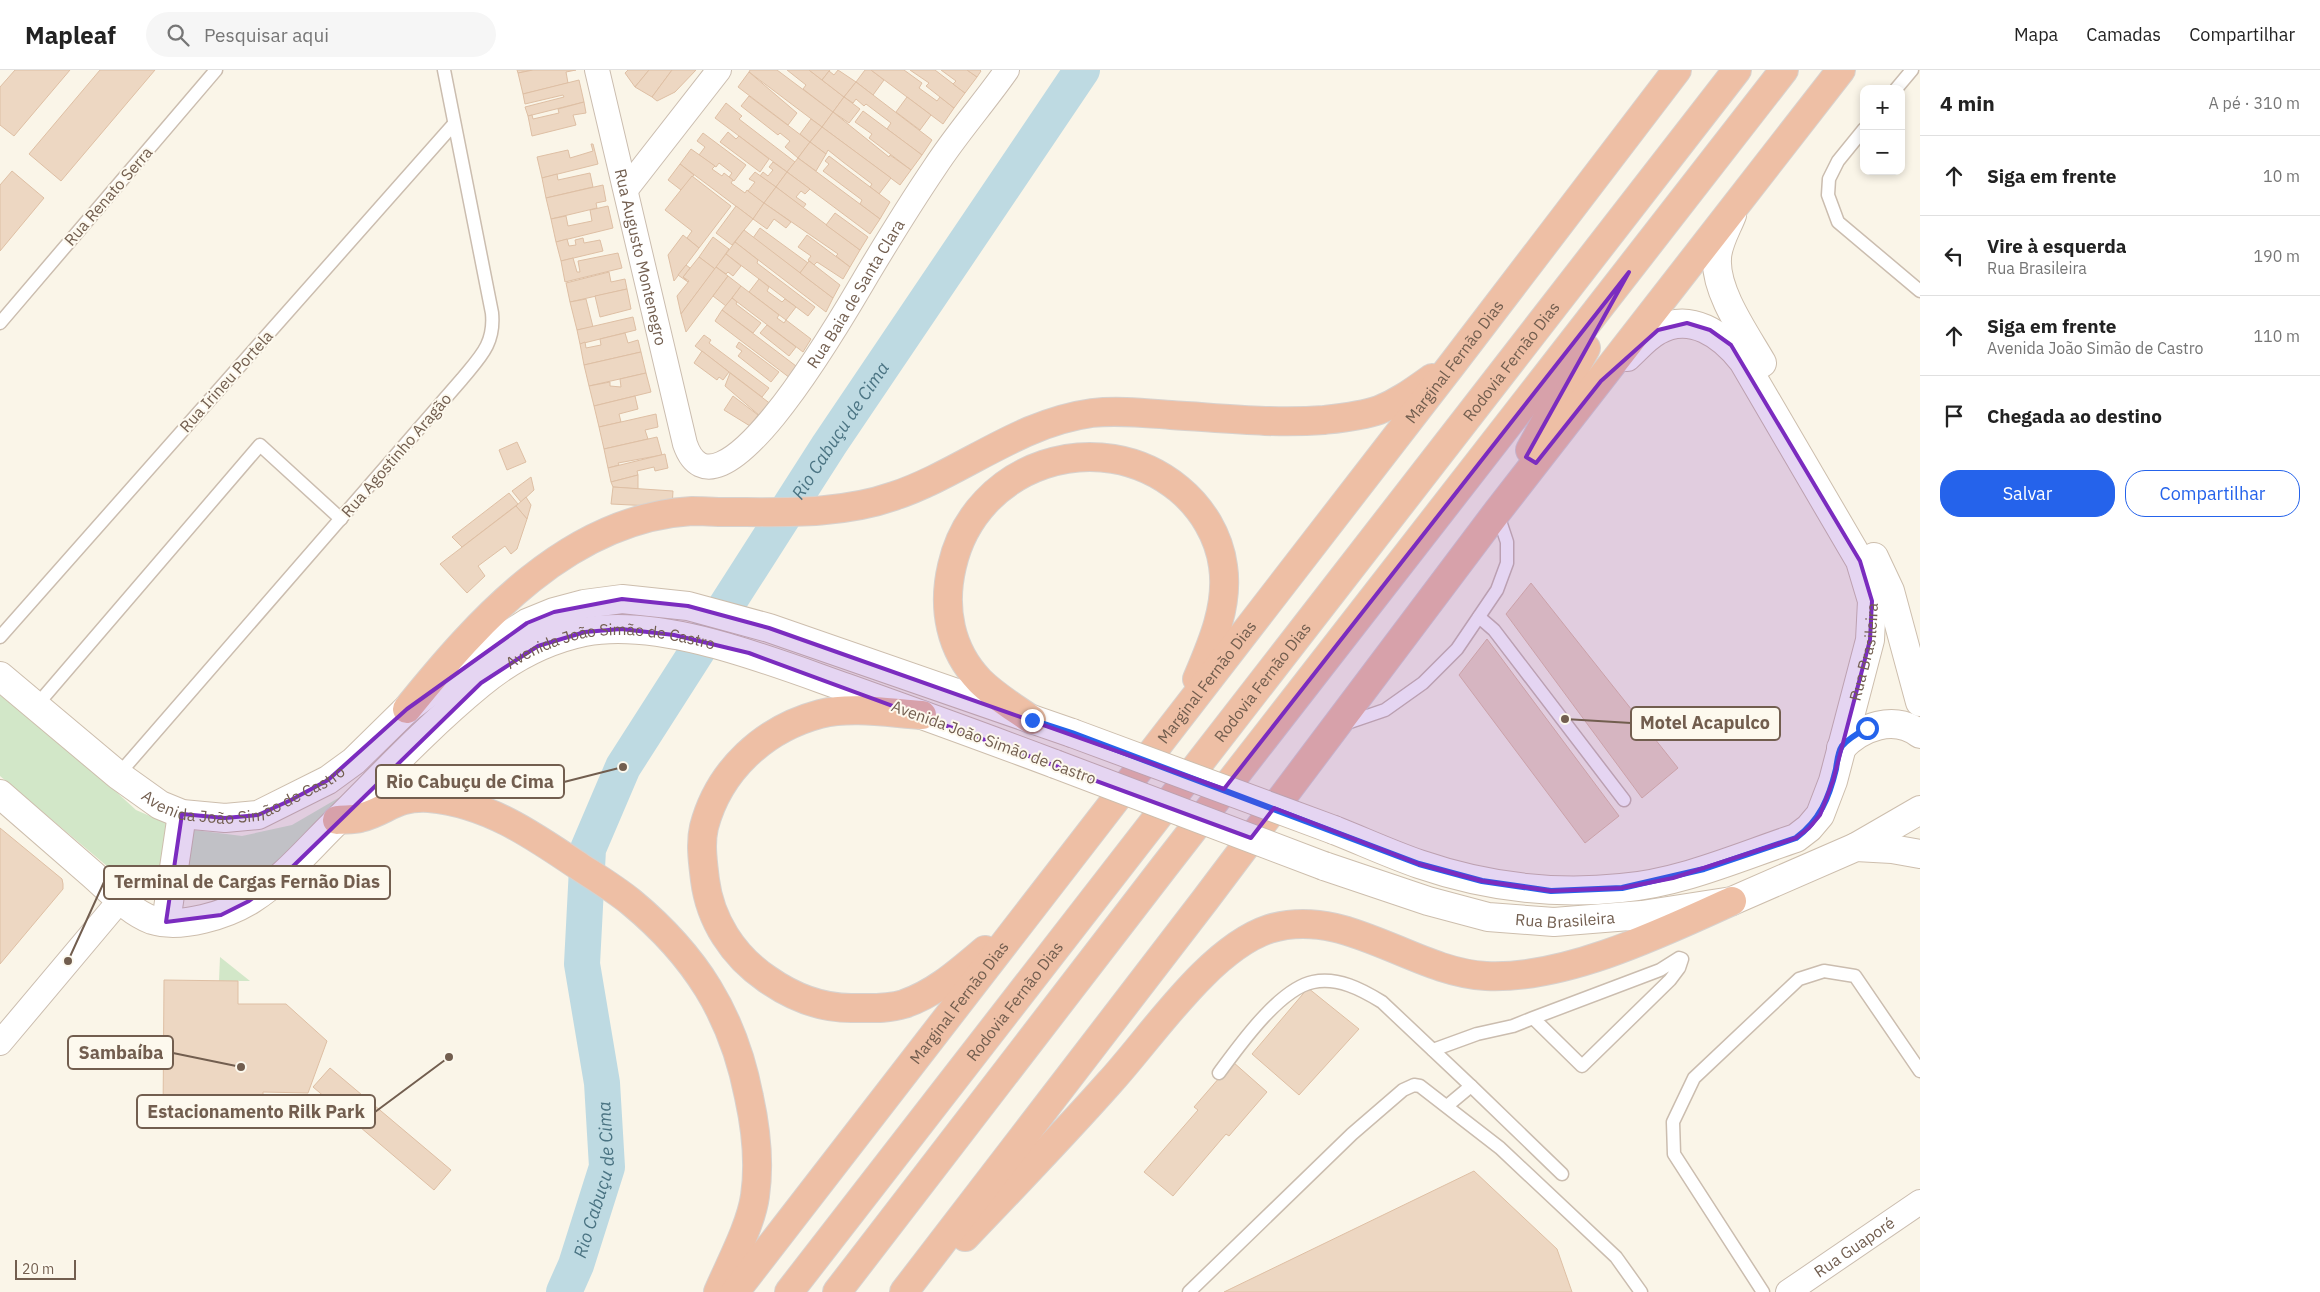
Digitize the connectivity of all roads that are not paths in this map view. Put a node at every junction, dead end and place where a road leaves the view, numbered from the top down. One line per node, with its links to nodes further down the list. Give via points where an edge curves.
1 (216, 70): 18 (lane, Rua Renato Serra)
2 (444, 70): 12 (lane, Rua Agostinho Aragão)
3 (597, 70): 14 (street, Rua Augusto Montenegro)
4 (719, 70): 14 (street)
5 (1007, 70): 21 (street, Rua Baia de Santa Clara, via 936,165 830,336 762,432 742,450 713,465 695,463)
6 (1677, 70): 19 (highway, Marginal Fernão Dias)
7 (1737, 70): 62 (highway, Rodovia Fernão Dias)
8 (1784, 70): 16 (highway)
9 (1841, 70): 15 (highway)
10 (1912, 70): 11 (lane)
11 (1899, 85)
12 (453, 125): 23 (lane, Rua Agostinho Aragão, via 493,330 489,342 462,379); 25 (lane, Rua Irineu Portela)
13 (1863, 130): 17 (lane, via 1838,161 1829,179 1828,195 1838,222)
14 (627, 188): 21 (street, Rua Augusto Montenegro)
15 (1737, 202): 20 (highway); 27 (main road, Rua Brasileira, via 1716,258 1719,279 1746,335 1879,567 1890,591)
16 (1629, 272): 22 (highway); 63 (highway)
17 (1920, 291)
18 (0, 323)
19 (1454, 362): 29 (highway, via 1402,399 1378,410 1345,418 1282,422 1139,412 1093,413 1033,429 895,496 850,508 784,512 694,511 618,526 560,559 490,614 453,652); 30 (highway, Marginal Fernão Dias)
20 (1601, 381): 22 (highway); 35 (main road, Rua Brasileira, via 1650,336 1676,324 1687,323 1710,330 1731,345 1743,361 1860,561 1870,590 1873,619 1870,640)
21 (685, 444)
22 (1497, 512): 24 (lane, via 1507,542 1507,563); 33 (highway)
23 (341, 519): 28 (lane, via 260,445); 36 (lane, Rua Agostinho Aragão)
24 (1479, 618): 33 (lane, via 1457,649 1423,683 1385,710); 38 (lane, via 1494,630)
25 (0, 637)
26 (0, 676): 28 (main road, Avenida João Simão de Castro)
27 (1920, 702)
28 (36, 706): 36 (main road, Avenida João Simão de Castro)
29 (407, 709): 32 (main road, Avenida João Simão de Castro, via 485,650 527,623 584,604 622,599 688,606 769,628); 40 (main road, Avenida João Simão de Castro, via 354,761 291,800 258,815 226,818)
30 (1184, 710): 32 (highway, via 1211,644 1223,599 1223,567 1206,518 1170,482 1144,467 1104,456 1072,458 1031,468 986,500 955,549 948,583 951,631 965,664 982,683); 48 (highway, Marginal Fernão Dias)
31 (922, 715): 41 (main road, Avenida João Simão de Castro, via 749,653 674,635 621,629 585,632 538,646 481,684); 45 (main road, Avenida João Simão de Castro, bridge); 48 (highway, via 848,711 822,714 791,724 758,744 733,767 716,795 704,828 702,859 715,920 752,969 783,990 810,1002 838,1009 902,1004 943,985)
32 (1032, 720): 42 (main road, Avenida João Simão de Castro, bridge)
33 (1334, 728): 59 (highway)
34 (1920, 734): 35 (main road, via 1900,725 1884,724 1867,728)
35 (1841, 748): 42 (main road, Rua Brasileira, via 1820,815 1796,838 1696,871 1622,888 1551,891 1482,881 1419,864)
36 (118, 775): 40 (main road, Avenida João Simão de Castro, via 160,805)
37 (0, 794): 46 (main road, Avenida João Simão de Castro)
38 (1624, 800)
39 (1920, 810): 43 (main road)
40 (182, 814): 49 (main road)
41 (337, 820): 49 (main road, Avenida João Simão de Castro, via 283,876 249,901 221,915); 60 (highway, via 360,818 400,799 428,798 496,814 630,901 676,944 701,974 729,1028 746,1078 757,1136 755,1196)
42 (1334, 830)
43 (1856, 847): 44 (main road, Rua Brasileira); 47 (main road, Rua Brasileira)
44 (1920, 854)
45 (1324, 866): 47 (main road, Rua Brasileira, via 1428,901 1488,917 1554,922 1642,915)
46 (121, 899): 49 (main road, Avenida João Simão de Castro, via 151,920); 51 (street)
47 (1732, 901): 59 (highway, via 1648,939 1525,974 1486,976 1459,972 1327,925 1296,924 1268,930 1230,950 1198,981 1164,1016 1112,1080 953,1251)
48 (1027, 915): 61 (highway, Marginal Fernão Dias)
49 (166, 922)
50 (1533, 1018): 50 (lane, via 1582,1066 1670,980 1682,960 1679,958 1660,970); 52 (lane)
51 (0, 1043)
52 (1433, 1050): 54 (lane, via 1382,1002 1366,992 1336,982 1312,982 1292,992 1277,1005 1239,1046); 55 (lane)
53 (1920, 1071): 67 (lane, via 1855,976 1824,971 1799,979 1694,1078 1673,1122 1674,1154)
54 (1220, 1073)
55 (1471, 1086): 56 (lane); 57 (lane)
56 (1447, 1106): 65 (lane, via 1420,1086 1403,1090 1352,1134); 66 (lane, via 1500,1148 1610,1251)
57 (1562, 1174)
58 (1920, 1202): 68 (street, Rua Guaporé)
59 (927, 1262): 64 (highway)
60 (718, 1292)
61 (734, 1292)
62 (789, 1292)
63 (836, 1292)
64 (904, 1292)
65 (1189, 1292)
66 (1641, 1292)
67 (1763, 1292)
68 (1788, 1292)

